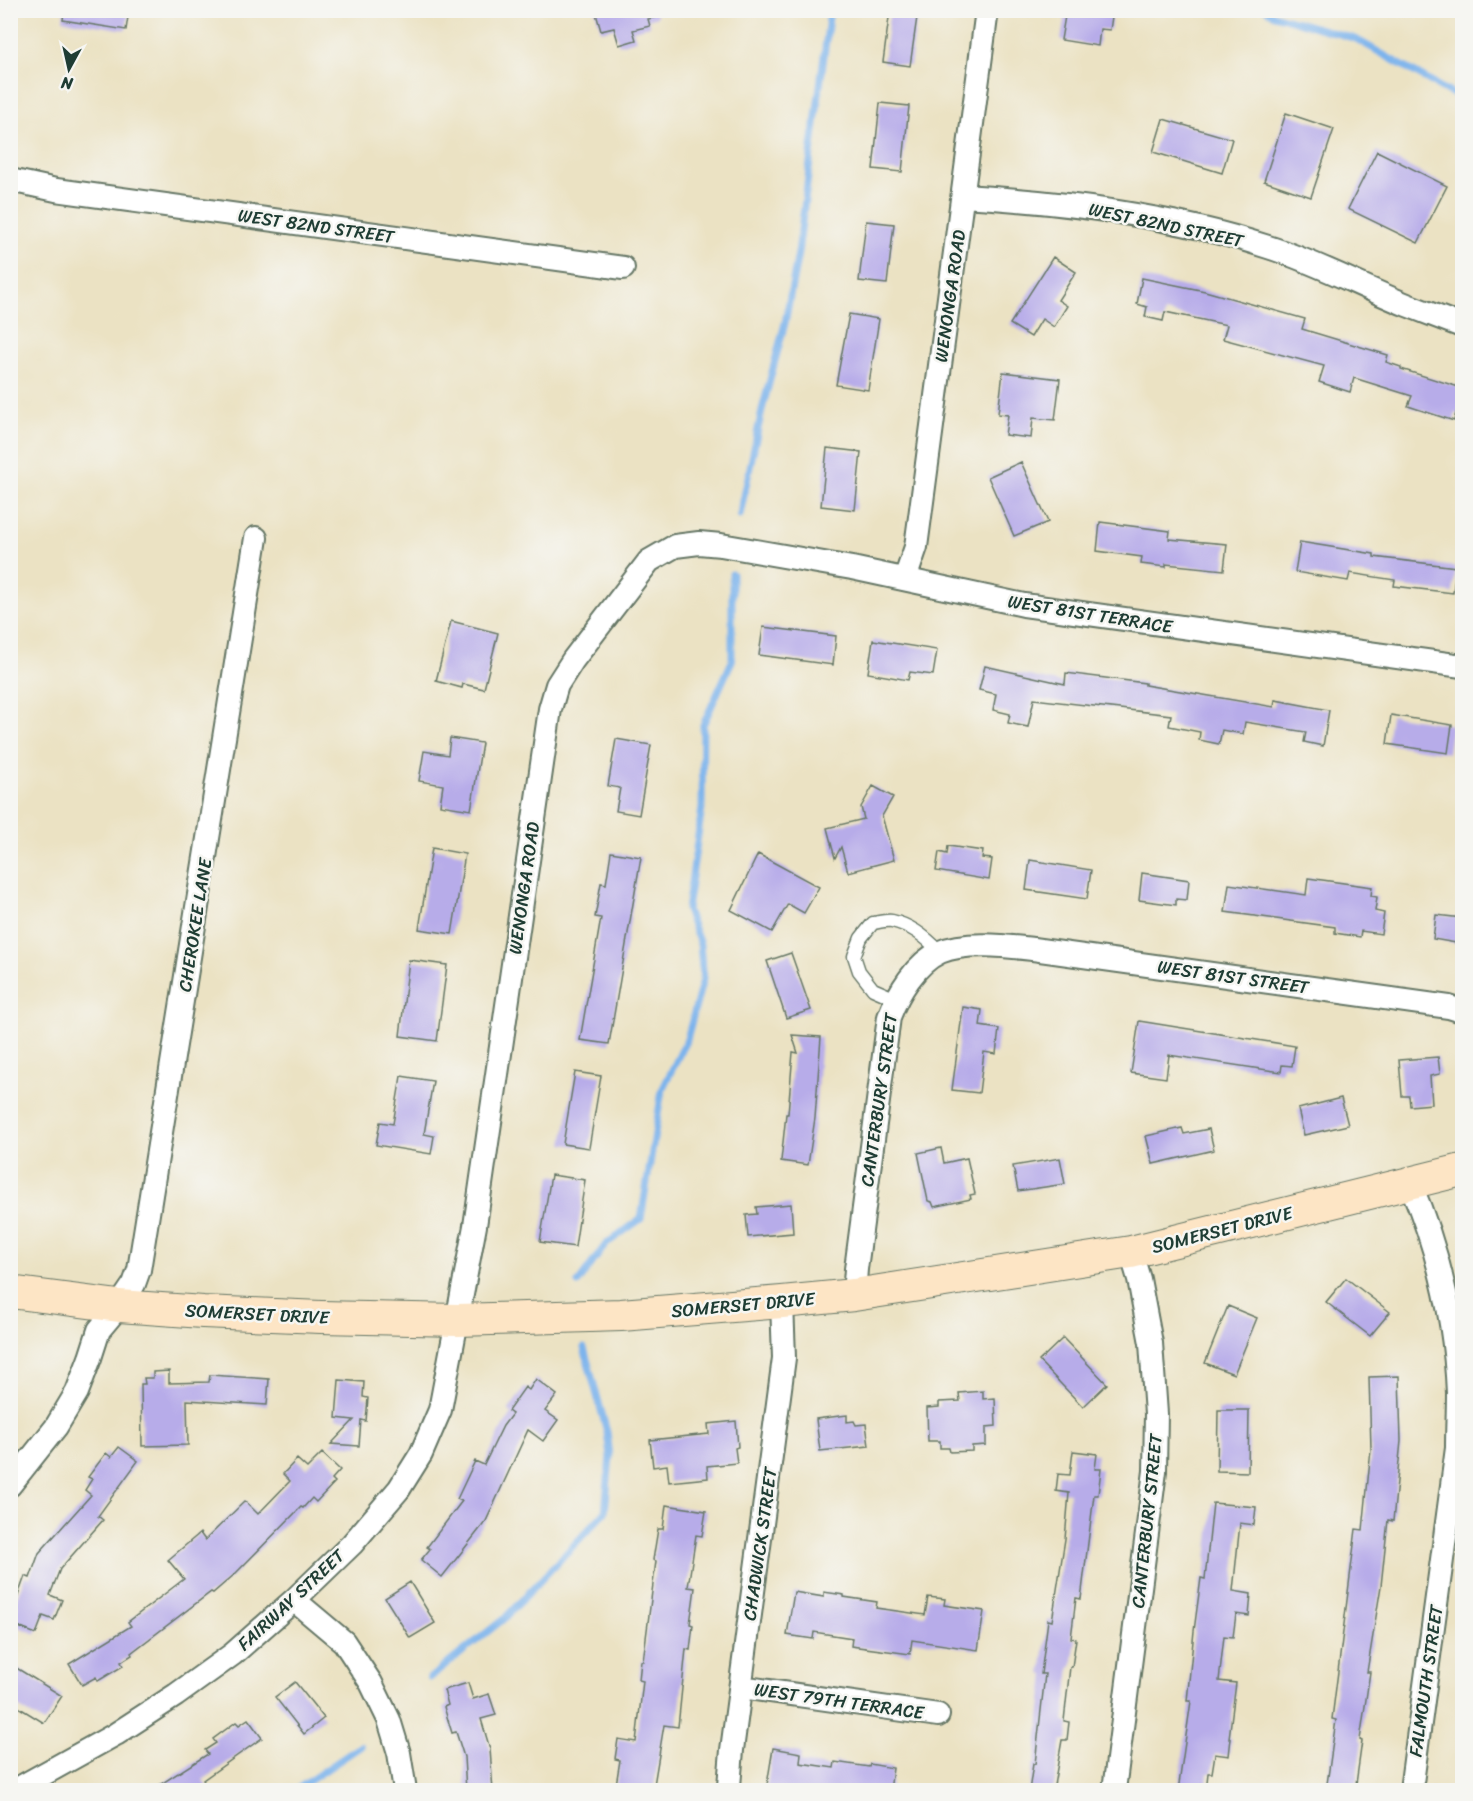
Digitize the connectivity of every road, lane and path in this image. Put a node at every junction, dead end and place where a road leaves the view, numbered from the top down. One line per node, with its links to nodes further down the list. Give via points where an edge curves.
1 (987, 10): 3 (street, WENONGA ROAD)
2 (10, 180): 4 (street, WEST 82ND STREET, via 56,190)
3 (963, 196): 5 (street, WEST 82ND STREET, via 1112,211 1209,230 1299,258); 8 (street, WENONGA ROAD, via 916,547)
4 (623, 268)
5 (1462, 326)
6 (256, 538): 20 (street, CHEROKEE LANE, via 143,1251 134,1284)
7 (721, 545): 8 (street, WEST 81ST TERRACE); 21 (street, WENONGA ROAD, via 675,546 649,561 557,685 550,709 477,1215)
8 (904, 579): 9 (street, WEST 81ST TERRACE, via 1024,605)
9 (1462, 666)
10 (1003, 946): 11 (street, CANTERBURY STREET, via 966,946); 13 (street, WEST 81ST STREET)
11 (940, 952): 12 (street, CANTERBURY STREET, via 906,982); 12 (lane, via 918,932 891,920 873,923 854,956 859,971 873,989)
12 (896, 999): 18 (street, CANTERBURY STREET, via 885,1039)
13 (1462, 1011)
14 (1462, 1170): 15 (street, SOMERSET DRIVE)
15 (1410, 1183): 16 (street, SOMERSET DRIVE); 30 (street, FALMOUTH STREET, via 1437,1260 1453,1335 1458,1393 1457,1448)
16 (1131, 1252): 18 (street, SOMERSET DRIVE); 29 (street, CANTERBURY STREET, via 1150,1343 1156,1414 1155,1471)
17 (10, 1292): 20 (street, SOMERSET DRIVE)
18 (854, 1295): 19 (street, SOMERSET DRIVE)
19 (782, 1302): 21 (street, SOMERSET DRIVE, via 621,1315); 24 (street, CHADWICK STREET, via 784,1358)
20 (119, 1306): 21 (street, SOMERSET DRIVE); 22 (street, CHEROKEE LANE, via 99,1330 76,1392 56,1427)
21 (458, 1320): 23 (street, FAIRWAY STREET, via 440,1410 421,1454 399,1489 352,1544)
22 (10, 1485)
23 (294, 1600): 27 (street, FAIRWAY STREET, via 233,1654 176,1695); 28 (street, via 344,1642 371,1683 389,1720)
24 (741, 1687): 25 (street, WEST 79TH TERRACE); 26 (street, CHADWICK STREET)
25 (938, 1715)
26 (729, 1786)
27 (15, 1791)
28 (405, 1791)
29 (1114, 1791)
30 (1411, 1791)

